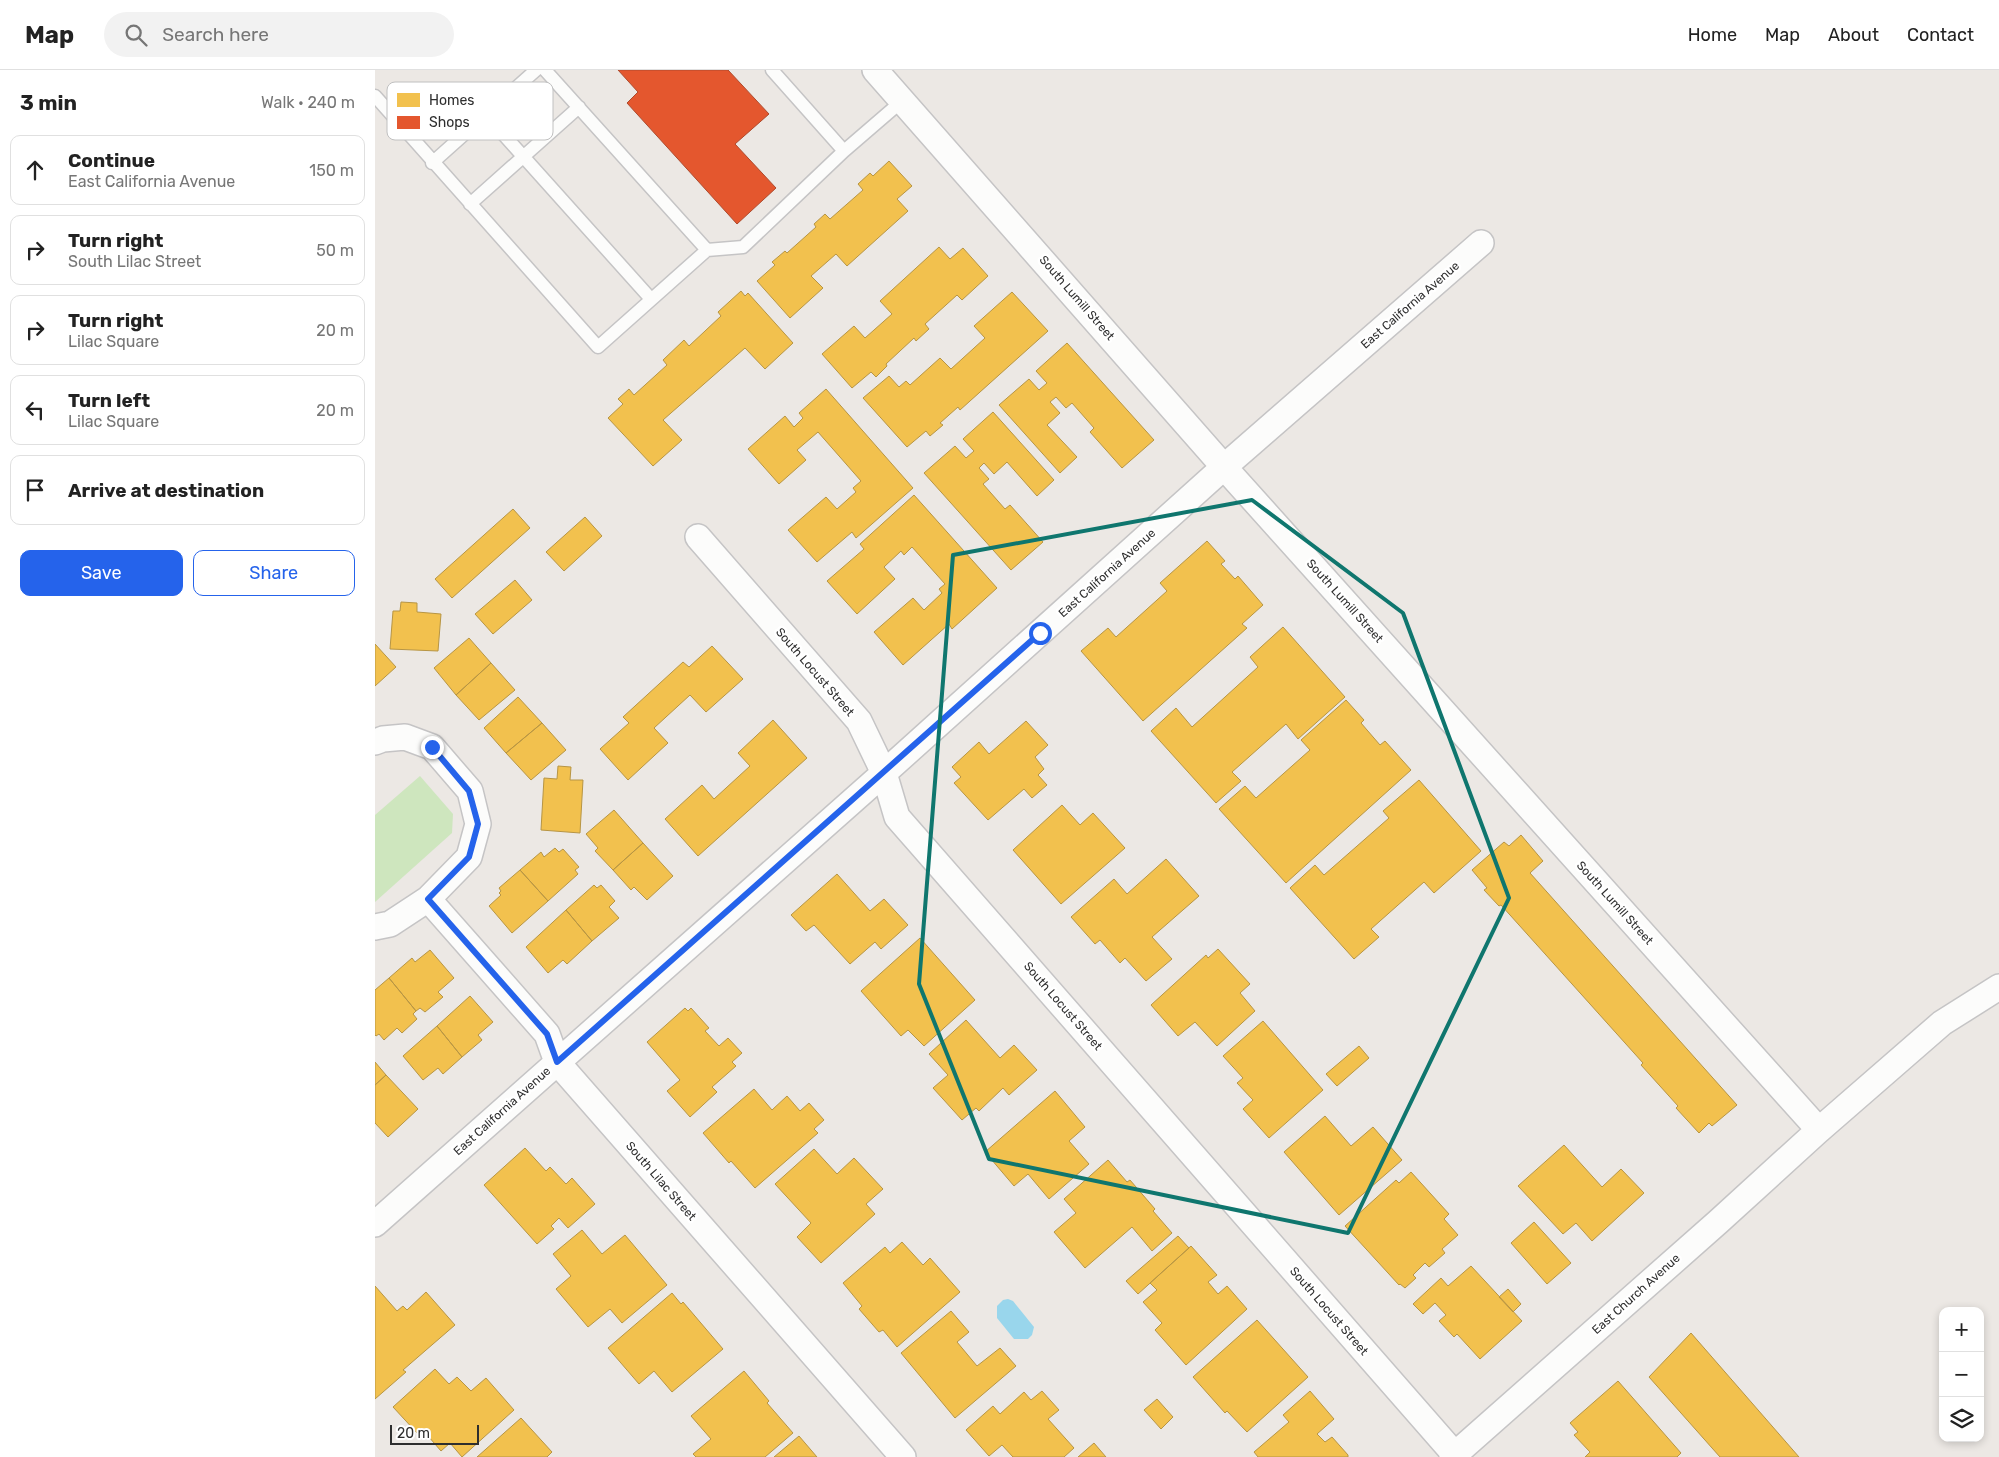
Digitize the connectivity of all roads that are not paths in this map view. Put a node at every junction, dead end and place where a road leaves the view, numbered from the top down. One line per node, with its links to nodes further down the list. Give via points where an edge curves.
1 (536, 70): 5 (lane)
2 (545, 70): 8 (lane)
3 (772, 70): 15 (lane)
4 (875, 70): 7 (street, South Lumill Street)
5 (522, 82)
6 (375, 96): 9 (lane)
7 (902, 100): 15 (lane); 22 (street, South Lumill Street)
8 (579, 107): 10 (lane); 20 (lane)
9 (387, 110)
10 (553, 130)
11 (412, 140): 17 (lane)
12 (457, 140): 17 (lane)
13 (510, 140): 16 (lane)
14 (542, 140): 16 (lane)
15 (844, 151): 20 (lane, via 743,247)
16 (524, 156): 18 (lane); 21 (lane)
17 (432, 163): 18 (lane)
18 (470, 204): 21 (lane, via 598,347)
19 (1481, 243): 22 (street, East California Avenue)
20 (707, 250): 21 (lane)
21 (651, 299)
22 (1225, 467): 25 (street, East California Avenue); 30 (street, South Lumill Street)
23 (698, 537): 25 (street, South Locust Street, via 859,721)
24 (375, 742): 26 (street, via 405,737 432,747 469,791 478,824 469,857)
25 (884, 773): 29 (street, East California Avenue); 32 (street, South Locust Street, via 897,817)
26 (428, 899): 27 (street, via 390,924); 29 (street, South Lilac Street, via 547,1034)
27 (375, 927)
28 (1999, 986): 30 (street, East Church Avenue, via 1943,1023)
29 (557, 1062): 31 (street, East California Avenue); 33 (street, South Lilac Street)
30 (1819, 1130): 32 (street, East Church Avenue)
31 (375, 1224)
32 (1455, 1456)
33 (903, 1457)

